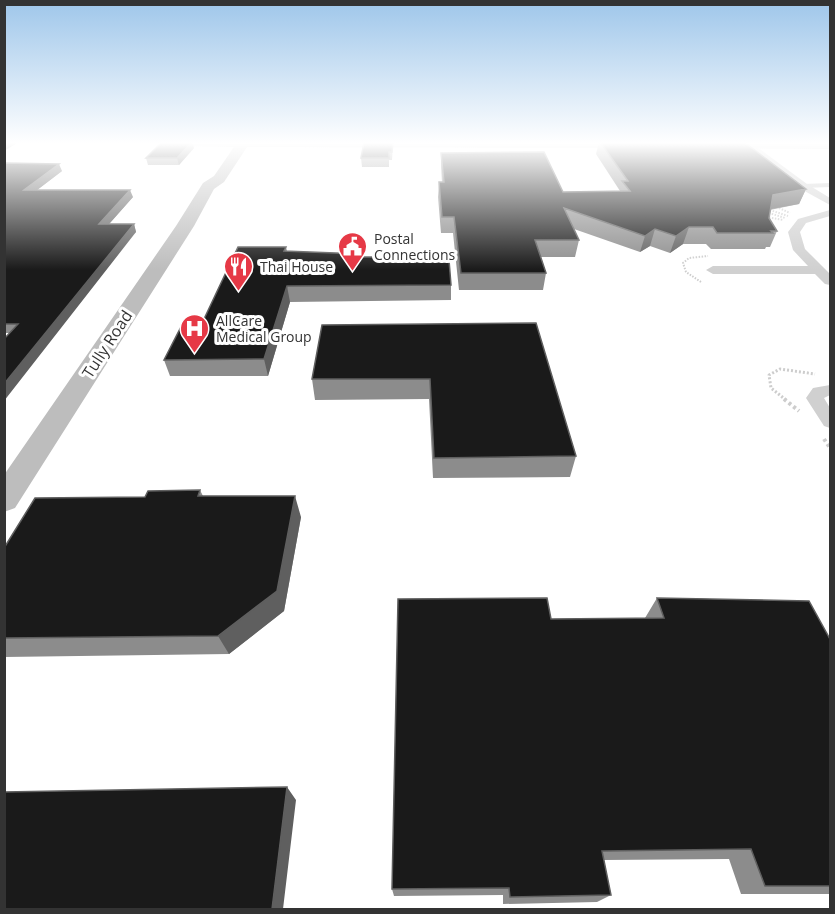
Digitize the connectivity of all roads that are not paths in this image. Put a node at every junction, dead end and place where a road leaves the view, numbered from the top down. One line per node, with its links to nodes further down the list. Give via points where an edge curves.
1 (210, 185): 11 (main road, Tully Road)
2 (831, 185): 3 (lane)
3 (803, 186): 4 (street)
4 (831, 201)
5 (831, 213): 7 (street, via 802,221 794,232 799,250)
6 (714, 270): 7 (street)
7 (819, 270): 8 (street)
8 (831, 281)
9 (823, 392): 10 (street, via 817,404)
10 (831, 422)
11 (7, 493)

